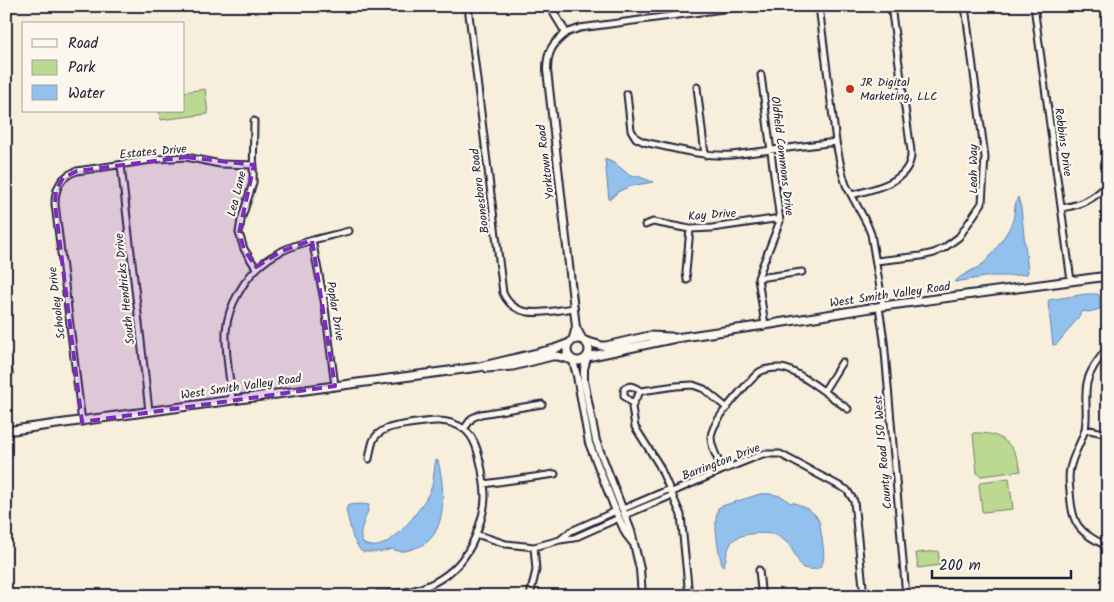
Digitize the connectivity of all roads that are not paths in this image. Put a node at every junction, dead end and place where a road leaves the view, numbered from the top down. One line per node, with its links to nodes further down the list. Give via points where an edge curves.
1 (468, 6): 37 (street, Boonesboro Road, via 502,293 512,306 526,312)
2 (551, 6): 10 (street)
3 (746, 6): 10 (street, via 580,28)
4 (819, 6): 15 (street, County Road 150 West)
5 (891, 6): 22 (street, via 911,157 902,175 892,182)
6 (965, 6): 29 (street, Leah Way, via 985,157 982,203 960,237 944,248 927,255)
7 (1034, 6): 23 (street, Robbins Drive)
8 (1106, 6): 9 (street)
9 (1108, 25)
10 (566, 33): 37 (street, Yorktown Road, via 549,52 547,70)
11 (761, 75): 16 (street, Oldfield Commons Drive)
12 (697, 87): 17 (street)
13 (627, 94): 17 (street, via 631,130 636,138)
14 (254, 121): 19 (street, Lea Lane)
15 (836, 142): 16 (street); 22 (street, County Road 150 West, via 842,172)
16 (772, 150): 17 (street, via 732,156); 24 (street, Oldfield Commons Drive)
17 (706, 155)
18 (121, 165): 19 (street, Estates Drive, via 186,157 220,164); 20 (street, Estates Drive, via 72,173); 59 (street, South Hendricks Drive)
19 (254, 165): 30 (street, Lea Lane, via 253,183 239,229 244,249)
20 (59, 183): 60 (street, Schooley Drive, via 55,204)
21 (1108, 183): 23 (street, via 1084,202)
22 (852, 195): 29 (street, County Road 150 West, via 871,234)
23 (1062, 208): 35 (street, Robbins Drive)
24 (780, 221): 26 (street, Kay Drive, via 774,219); 33 (street, Oldfield Commons Drive)
25 (645, 225): 26 (street, Kay Drive, via 653,222)
26 (690, 229): 34 (street)
27 (348, 231): 28 (street)
28 (312, 240): 30 (street, via 275,254); 51 (street, Poplar Drive, via 324,300)
29 (876, 261): 36 (street, County Road 150 West)
30 (256, 268): 54 (street, via 238,293 227,324)
31 (802, 272): 33 (street)
32 (1108, 276): 35 (main road, West Smith Valley Road)
33 (758, 278): 38 (street, Oldfield Commons Drive)
34 (687, 280)
35 (1071, 281): 36 (main road, West Smith Valley Road)
36 (881, 306): 38 (main road, West Smith Valley Road); 82 (street, County Road 150 West)
37 (574, 308): 39 (street, Yorktown Road)
38 (765, 325): 40 (main road, West Smith Valley Road)
39 (576, 327): 41 (street, Yorktown Road); 42 (street, Yorktown Road)
40 (676, 338): 41 (main road, West Smith Valley Road, via 649,336 606,346); 46 (main road, West Smith Valley Road)
41 (584, 341): 42 (main road, via 576,339); 46 (main road, via 590,349)
42 (571, 342): 47 (main road, via 567,351); 49 (main road, West Smith Valley Road)
43 (1108, 346): 45 (street)
44 (6, 354): 50 (street)
45 (1104, 357): 62 (street, via 1090,372 1087,382)
46 (587, 358): 47 (main road, via 580,362); 70 (street, via 584,382 596,441)
47 (572, 360): 49 (main road, West Smith Valley Road, via 552,356 512,366); 70 (street, via 589,443)
48 (842, 362): 53 (street)
49 (479, 367): 51 (main road, West Smith Valley Road)
50 (8, 385)
51 (335, 386): 54 (main road, West Smith Valley Road)
52 (641, 391): 56 (street); 56 (street, via 631,386 624,389 624,396); 57 (street, via 693,385 704,389)
53 (824, 391): 57 (street, via 790,370 770,369 758,372); 58 (street)
54 (232, 400): 59 (main road, West Smith Valley Road)
55 (542, 404): 61 (street, via 478,415)
56 (632, 405): 69 (street, via 635,427 659,464)
57 (727, 408): 66 (street, via 711,438)
58 (848, 409)
59 (150, 412): 60 (main road, West Smith Valley Road)
60 (82, 422): 63 (main road, West Smith Valley Road)
61 (464, 429): 65 (street, via 439,420 388,428 375,438); 68 (street, via 474,441 480,457)
62 (1085, 429): 64 (street); 73 (street, via 1070,466 1072,512 1075,522 1085,534)
63 (6, 431)
64 (1108, 434)
65 (369, 459)
66 (723, 470): 69 (street, Barrington Drive); 81 (street, Barrington Drive, via 763,454 780,454 847,490 854,500)
67 (555, 474): 68 (street)
68 (484, 484): 71 (street, via 483,514)
69 (672, 492): 70 (street, Barrington Drive); 79 (street, via 683,526)
70 (621, 513): 72 (street, Barrington Drive, via 571,531 560,540); 78 (street, via 631,531 640,569)
71 (476, 534): 72 (street, via 506,544); 76 (street, via 460,562 448,573 427,586)
72 (534, 547): 77 (street, via 536,570)
73 (1108, 547)
74 (759, 570): 80 (street)
75 (378, 594): 76 (street)
76 (402, 595)
77 (531, 596)
78 (642, 596)
79 (690, 596)
80 (763, 596)
81 (864, 596)
82 (906, 596)

